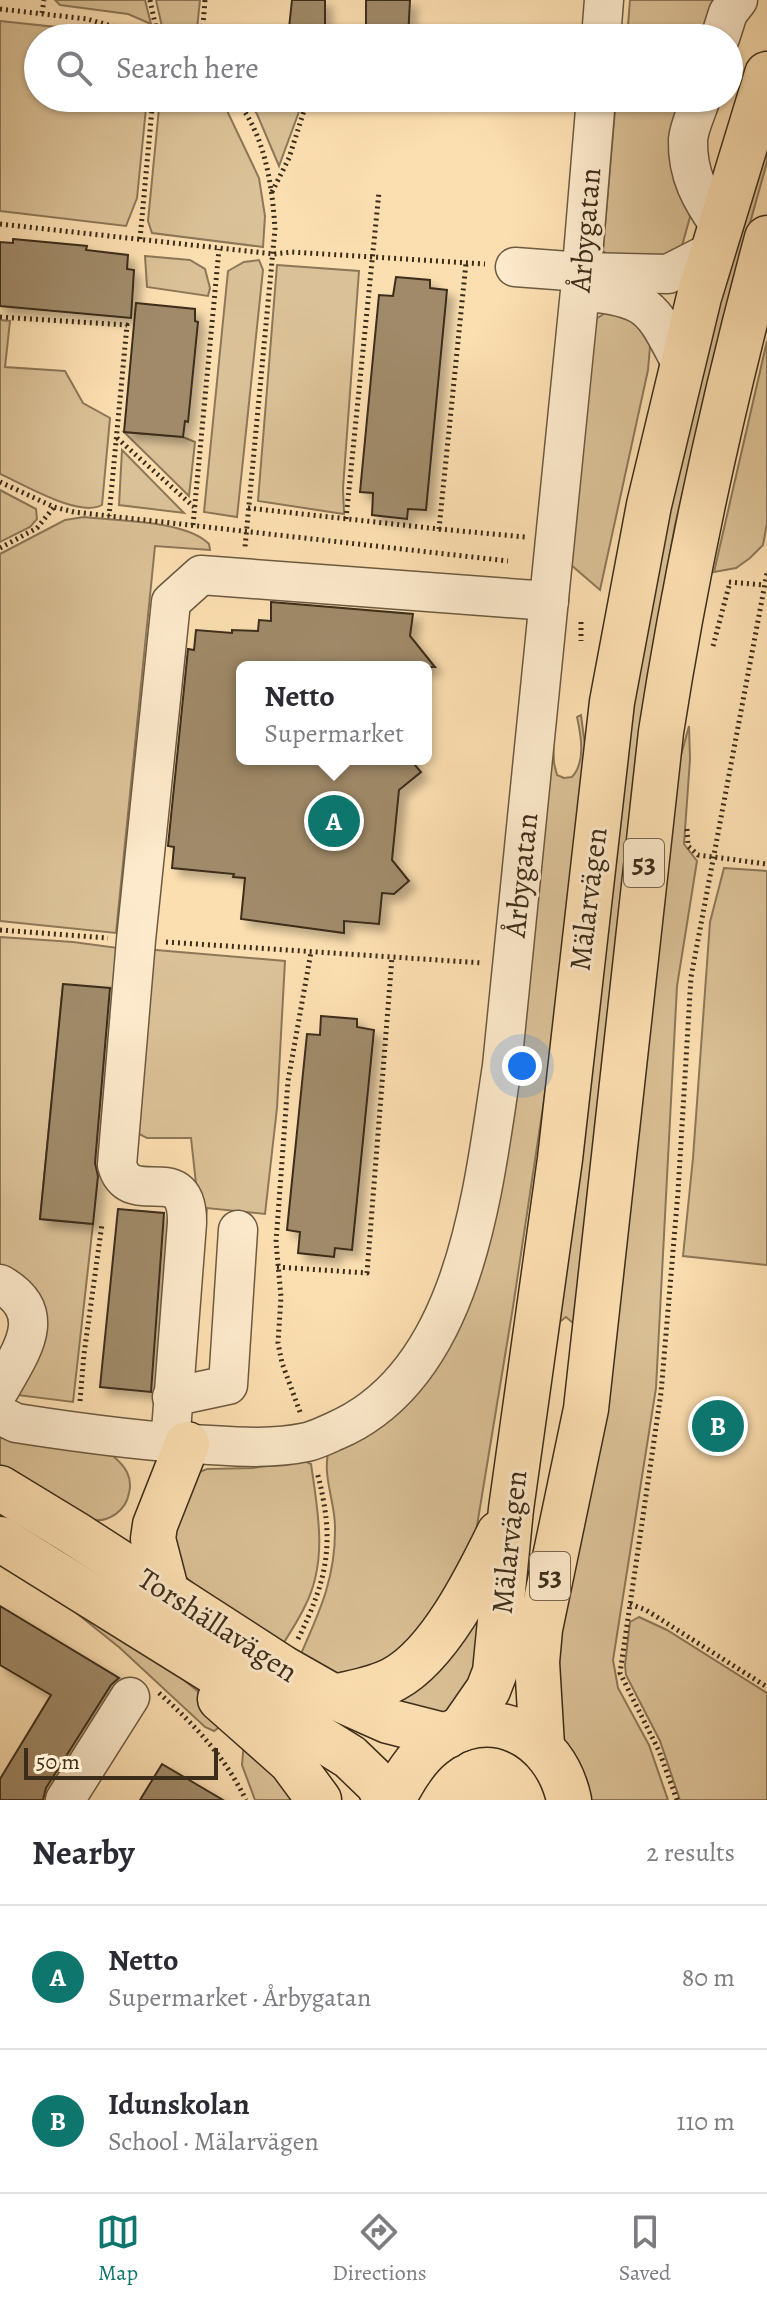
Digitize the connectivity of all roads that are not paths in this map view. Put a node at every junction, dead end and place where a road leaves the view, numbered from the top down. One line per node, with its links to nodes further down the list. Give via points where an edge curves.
1 (604, 0): 3 (street)
2 (738, 0): 4 (street)
3 (602, 24)
4 (724, 24)
5 (767, 74): 9 (main road, Mälarvägen / 53)
6 (595, 112): 11 (street, Årbygatan)
7 (697, 112): 9 (street, via 688,139 692,169)
8 (767, 238): 29 (main road, Mälarvägen / 53, via 708,470 661,732 586,1409 540,1629)
9 (716, 239): 11 (street, via 668,274); 12 (main road, Mälarvägen / 53)
10 (515, 267): 11 (street)
11 (581, 282): 12 (street, via 635,300 656,318); 13 (street, Årbygatan)
12 (683, 367): 21 (main road, Mälarvägen / 53, via 646,518 612,702 560,1159)
13 (549, 601): 17 (street, via 201,575 171,602 117,1165 127,1182 175,1189 186,1201); 19 (street, Årbygatan, via 502,1066 484,1188 445,1314 404,1382 379,1407 347,1426 309,1442 265,1448)
14 (238, 1230): 17 (street, via 228,1385)
15 (0, 1284): 16 (street, via 17,1295 29,1320 26,1340)
16 (0, 1389)
17 (172, 1397): 19 (street)
18 (0, 1415): 19 (street, Årbygatan, via 16,1423)
19 (172, 1443): 22 (main road, via 122,1523); 24 (main road, via 153,1539)
20 (0, 1488): 22 (main road, Torshällavägen)
21 (511, 1509): 27 (main road, 53, via 462,1602 412,1667 393,1679); 28 (main road, Mälarvägen / 53, via 495,1672 488,1690)
22 (74, 1533): 24 (main road, Torshällavägen)
23 (0, 1539): 25 (main road, Torshällavägen)
24 (167, 1593): 27 (main road, Torshällavägen)
25 (132, 1620): 31 (main road, via 280,1752); 32 (main road, Torshällavägen, via 350,1757 378,1784)
26 (130, 1697): 30 (street)
27 (334, 1697): 28 (main road, Torshällavägen, via 388,1721)
28 (454, 1732): 29 (main road, Torshällavägen, via 482,1725 503,1727); 33 (main road, 53, via 419,1759)
29 (542, 1746): 34 (main road, 53, via 560,1772)
30 (65, 1800)
31 (319, 1800)
32 (386, 1800)
33 (393, 1800)
34 (569, 1800)

